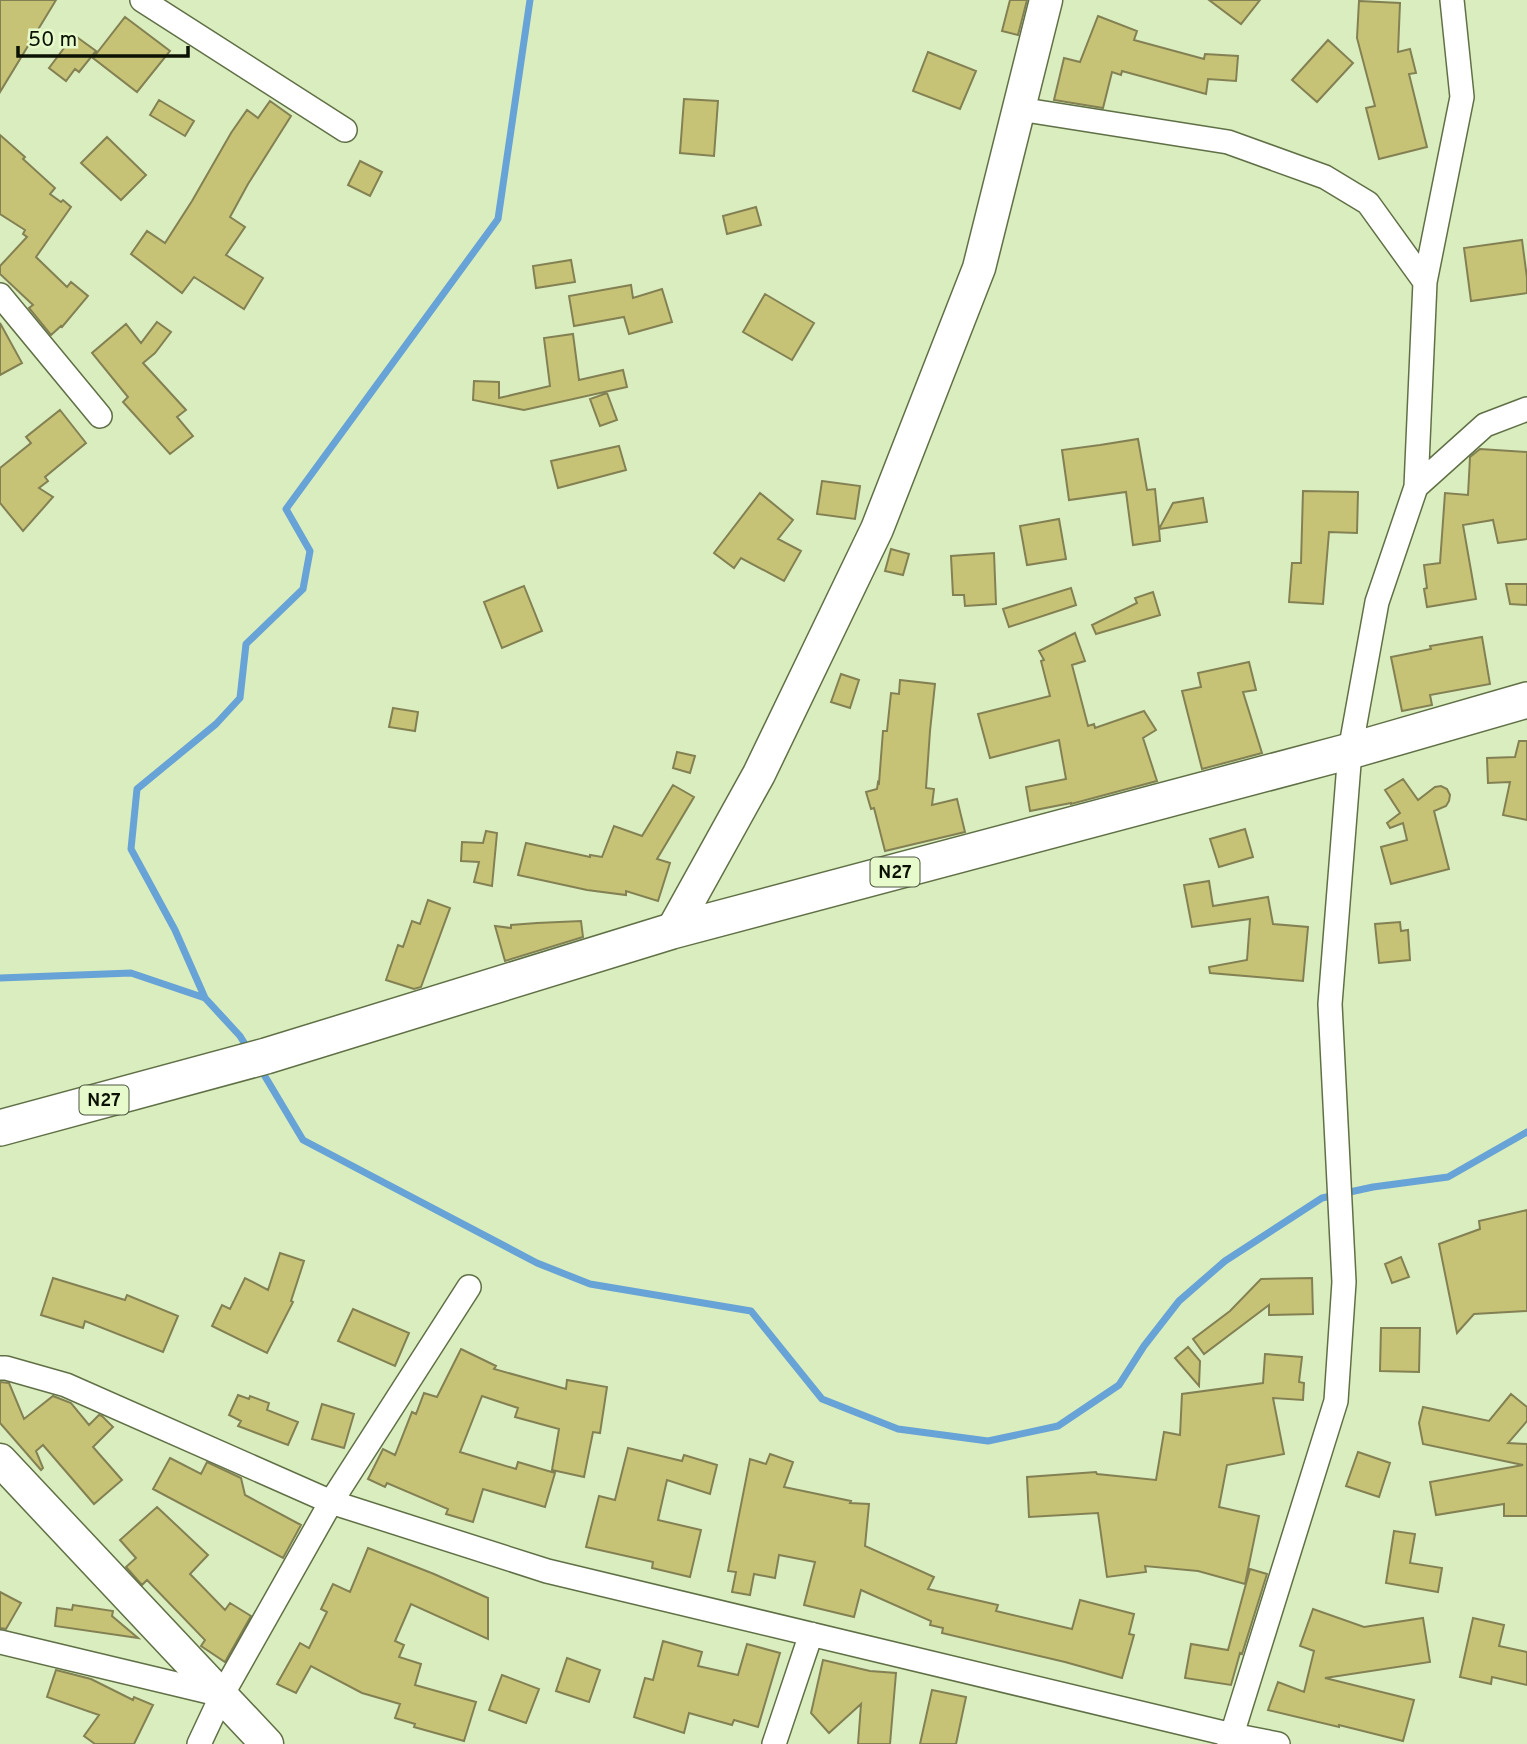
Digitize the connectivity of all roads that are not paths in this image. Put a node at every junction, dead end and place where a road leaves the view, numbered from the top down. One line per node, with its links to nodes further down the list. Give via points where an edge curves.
1 (142, 0): 5 (street)
2 (1046, 0): 4 (street)
3 (1452, 0): 6 (street, via 1462,97)
4 (1018, 109): 6 (street, via 1228,142 1325,177 1367,203); 13 (street, via 979,268 877,529 759,774)
5 (345, 130)
6 (1425, 282): 10 (street)
7 (0, 295): 9 (street)
8 (1527, 409): 10 (street, via 1485,425)
9 (100, 416)
10 (1416, 487): 12 (street, via 1377,602)
11 (1527, 700): 12 (main road, N27)
12 (1350, 751): 13 (main road, N27); 22 (street, via 1330,1004 1344,1282 1336,1401)
13 (672, 930): 14 (main road, N27, via 266,1056)
14 (0, 1128)
15 (469, 1287): 18 (street)
16 (0, 1367): 18 (street, via 66,1385)
17 (0, 1460): 21 (street)
18 (331, 1502): 19 (street, via 547,1571); 21 (street)
19 (811, 1634): 22 (street); 25 (street)
20 (0, 1642): 21 (street)
21 (222, 1695): 23 (street); 24 (street)
22 (1231, 1740): 26 (street)
23 (199, 1744)
24 (267, 1744)
25 (774, 1744)
26 (1278, 1744)

